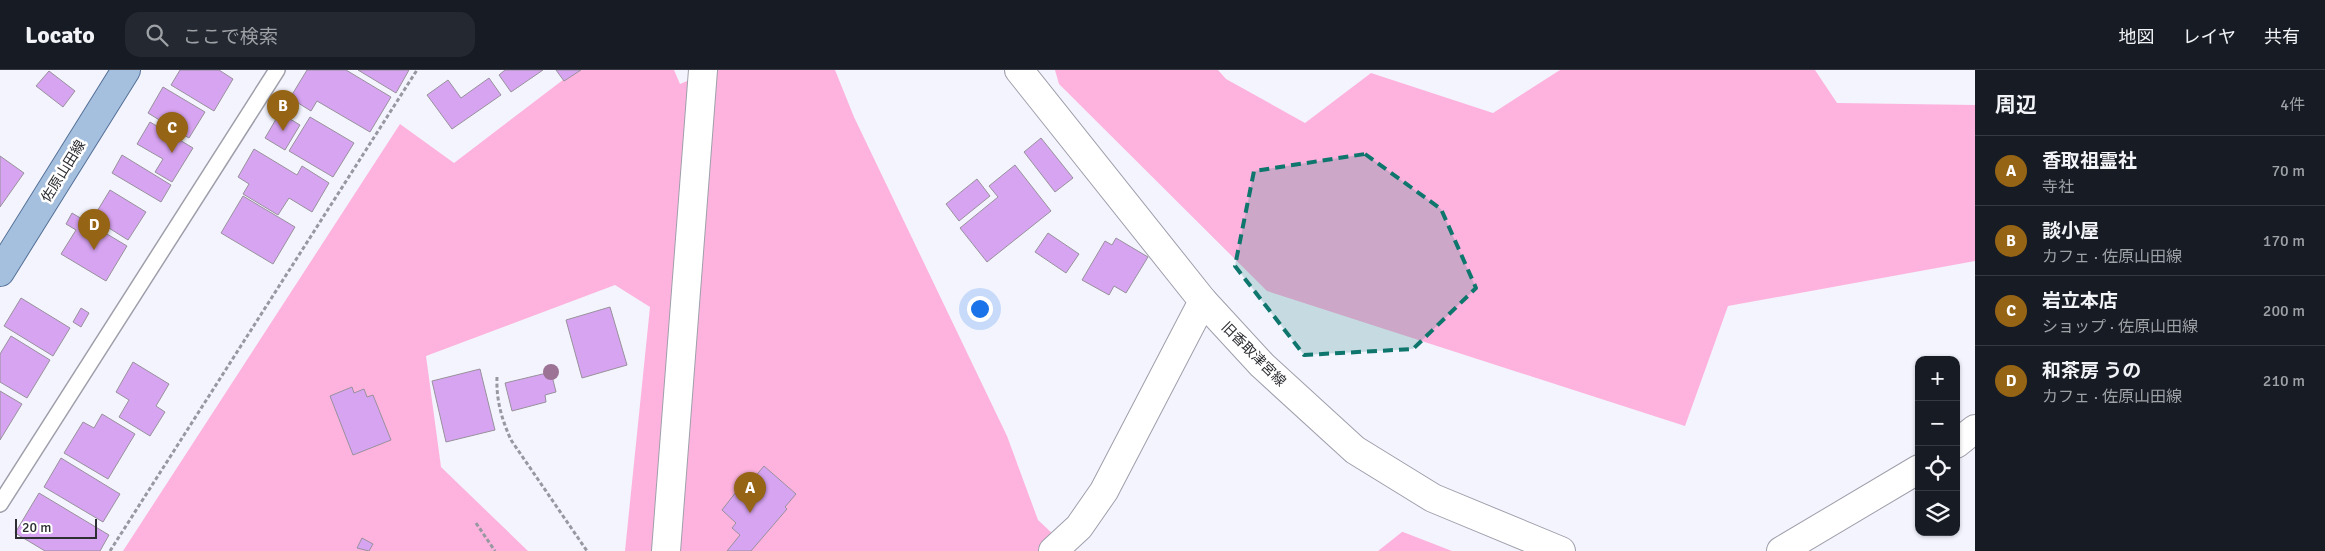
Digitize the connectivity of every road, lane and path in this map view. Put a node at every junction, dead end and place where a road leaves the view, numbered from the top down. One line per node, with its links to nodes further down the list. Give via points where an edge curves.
1 (126, 70): 6 (main road, 佐原山田線)
2 (277, 70): 12 (lane)
3 (417, 70): 14 (path)
4 (704, 70): 17 (street)
5 (1019, 70): 7 (street, 旧香取津宮線)
6 (0, 272)
7 (1202, 301): 18 (street, via 1104,491 1079,527); 19 (street, 旧香取津宮線, via 1262,365 1355,450 1433,498)
8 (497, 377): 16 (path, via 503,423 511,440)
9 (1975, 429): 10 (street)
10 (1960, 441)
11 (1915, 471): 20 (street)
12 (0, 504)
13 (476, 523): 15 (path)
14 (110, 551)
15 (495, 551)
16 (587, 551)
17 (666, 551)
18 (1053, 551)
19 (1561, 551)
20 (1781, 551)

